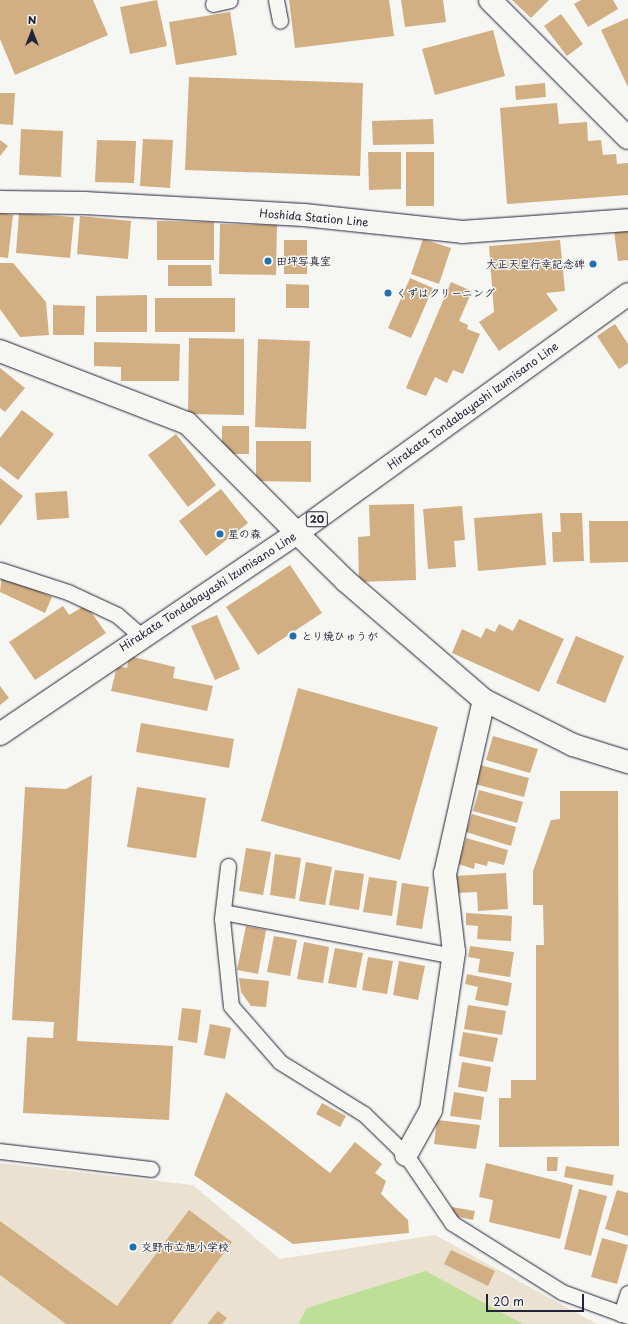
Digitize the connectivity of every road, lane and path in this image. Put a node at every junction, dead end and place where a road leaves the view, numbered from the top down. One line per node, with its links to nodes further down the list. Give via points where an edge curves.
1 (230, 0): 4 (lane)
2 (276, 0): 5 (lane)
3 (490, 0): 6 (street)
4 (213, 4)
5 (280, 21)
6 (628, 138)
7 (0, 202): 8 (street, Hoshida Station Line, via 84,203 304,215 462,232)
8 (628, 220)
9 (628, 294): 11 (street, Hirakata Tondabayashi Izumisano Line / 20)
10 (0, 351): 11 (street, via 187,423)
11 (298, 533): 13 (street, Hirakata Tondabayashi Izumisano Line / 20); 14 (street, via 346,581)
12 (0, 570): 13 (lane, via 68,592 110,612)
13 (141, 636): 15 (street, Hirakata Tondabayashi Izumisano Line / 20)
14 (484, 700): 16 (street, via 573,745); 19 (street, via 445,874)
15 (0, 734)
16 (628, 762)
17 (228, 866): 18 (lane)
18 (223, 912): 19 (lane); 21 (lane, via 231,1006 280,1062 364,1114)
19 (454, 956): 21 (street, via 430,1110)
20 (0, 1151): 22 (lane)
21 (406, 1155): 24 (lane, via 452,1223 562,1292)
22 (151, 1169)
23 (628, 1293): 24 (lane)
24 (625, 1315)

